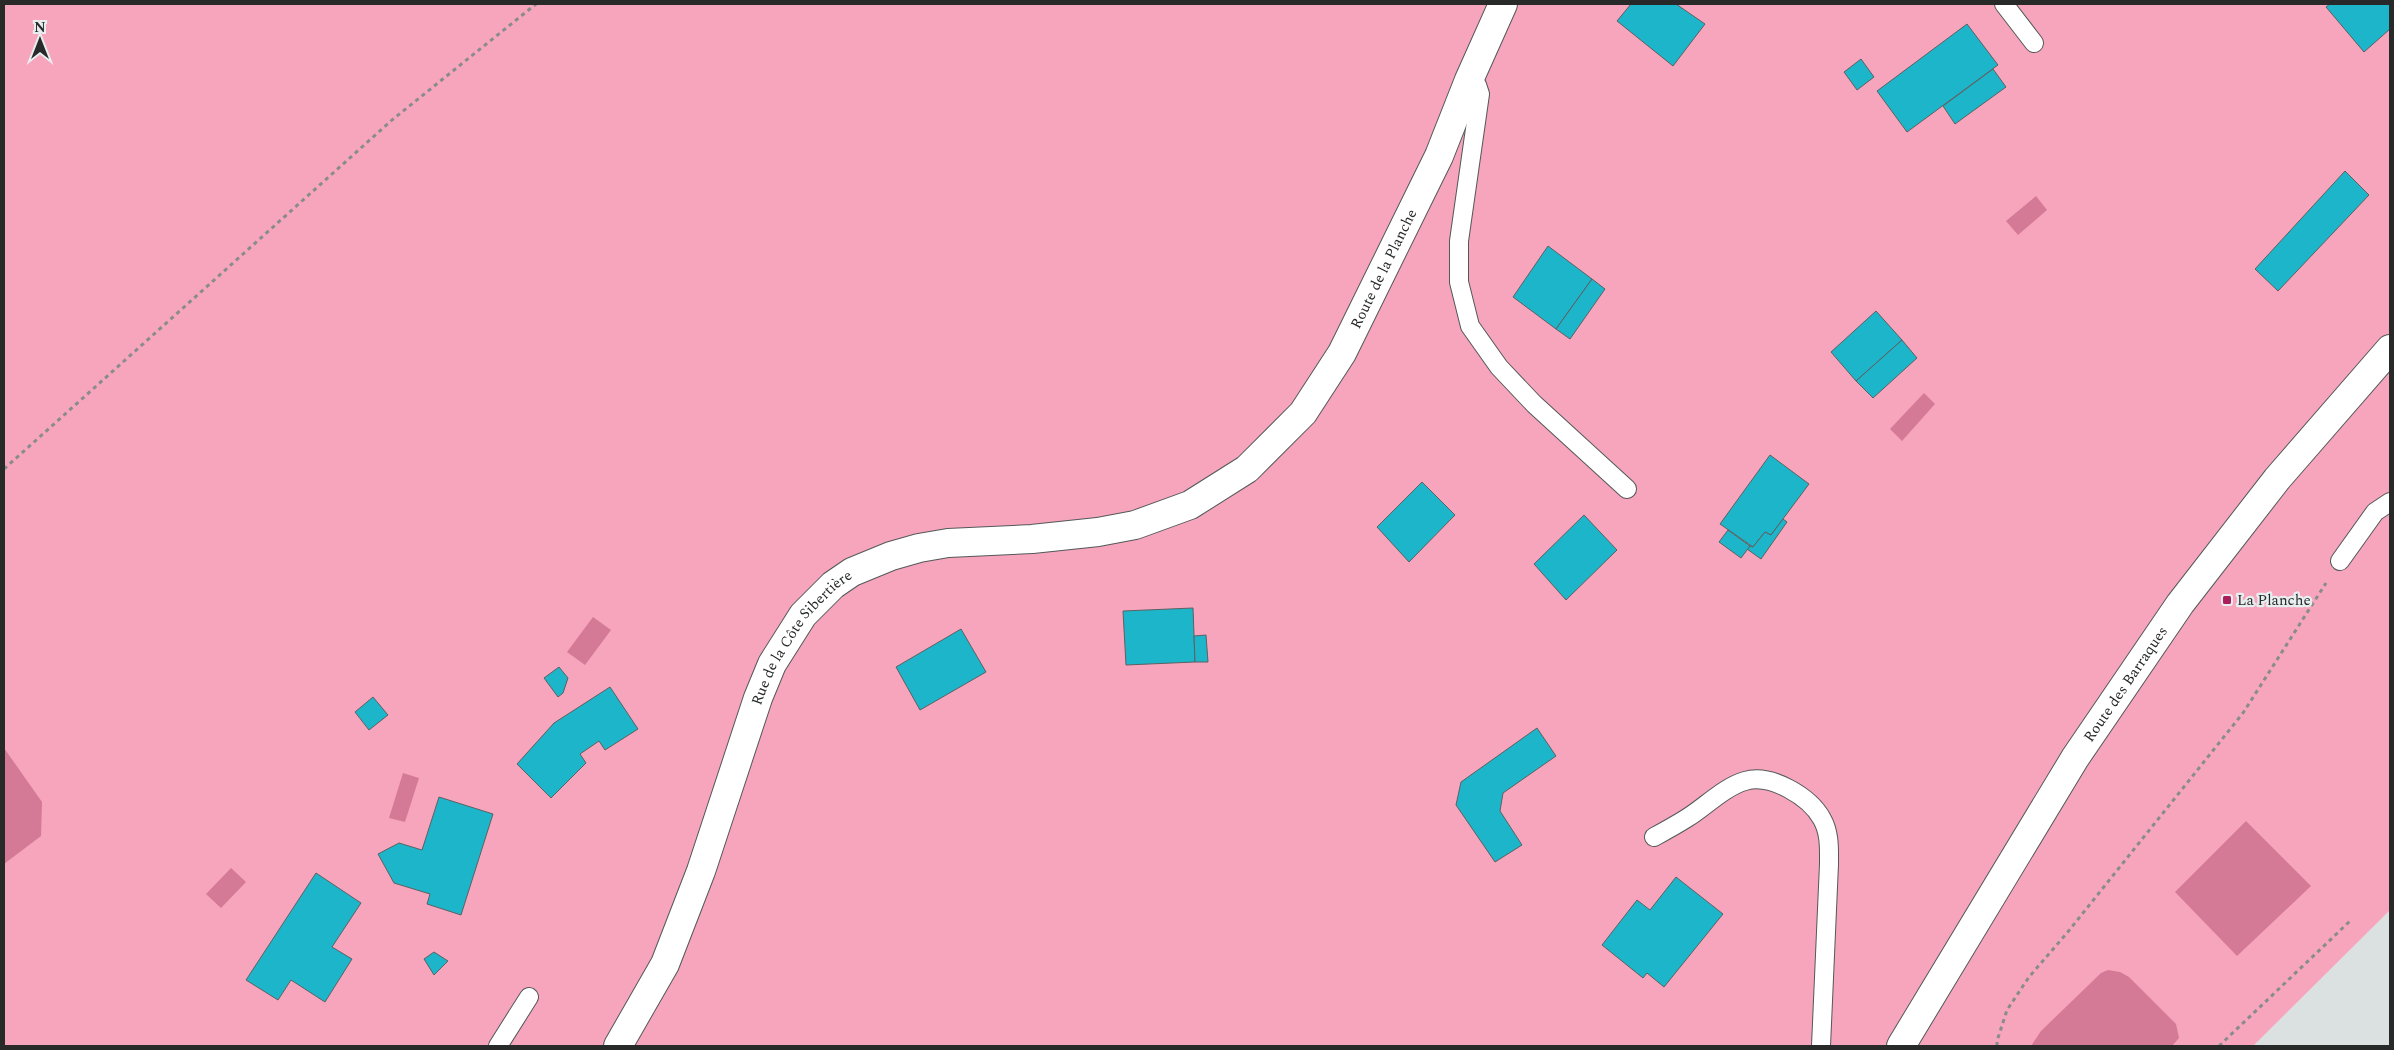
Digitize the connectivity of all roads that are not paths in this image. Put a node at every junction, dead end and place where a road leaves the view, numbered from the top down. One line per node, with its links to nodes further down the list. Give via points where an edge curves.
1 (1503, 4): 4 (street, Route de la Planche)
2 (2004, 4): 3 (lane)
3 (2034, 43)
4 (1469, 80): 6 (lane, via 1477,85 1480,94 1459,241 1459,282 1470,326 1499,367 1534,404); 7 (street, Route de la Planche, via 1439,156 1342,353 1303,413 1247,469)
5 (2390, 349): 15 (street, Route des Barraques, via 2277,478 2180,604 2075,758)
6 (1627, 489)
7 (1209, 494): 13 (street, Rue de la Côte Sibertière, via 1162,516 1098,532 919,548 852,572 817,599 791,632 772,664 701,871 665,964)
8 (2390, 502): 9 (lane, via 2375,512)
9 (2340, 561)
10 (1654, 837): 14 (lane, via 1745,781 1764,780 1782,786 1809,803 1822,819 1829,837 1829,864)
11 (530, 997): 12 (lane)
12 (498, 1046)
13 (618, 1046)
14 (1821, 1046)
15 (1901, 1046)

